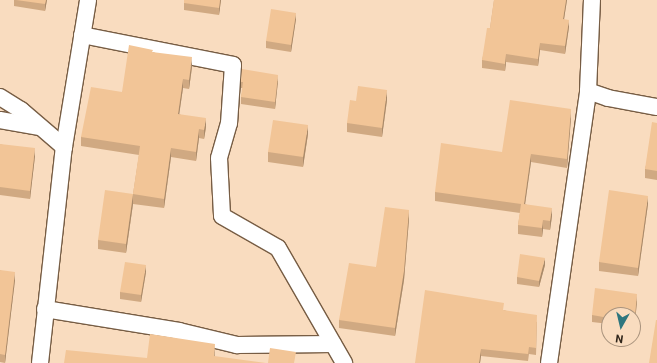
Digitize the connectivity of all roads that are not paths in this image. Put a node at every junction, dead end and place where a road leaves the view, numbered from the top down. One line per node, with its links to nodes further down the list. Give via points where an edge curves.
1 (88, 0): 3 (street)
2 (592, 0): 4 (street)
3 (82, 35): 9 (street); 11 (street, via 233,65 229,123 219,158 222,216 278,248)
4 (588, 91): 6 (street, via 608,98); 14 (street)
5 (0, 97): 8 (street)
6 (657, 107)
7 (0, 120): 8 (street)
8 (41, 128): 9 (street)
9 (64, 147): 10 (street)
10 (45, 309): 11 (street, via 179,331 237,344); 12 (street)
11 (333, 344): 13 (street)
12 (40, 363)
13 (344, 363)
14 (549, 363)

